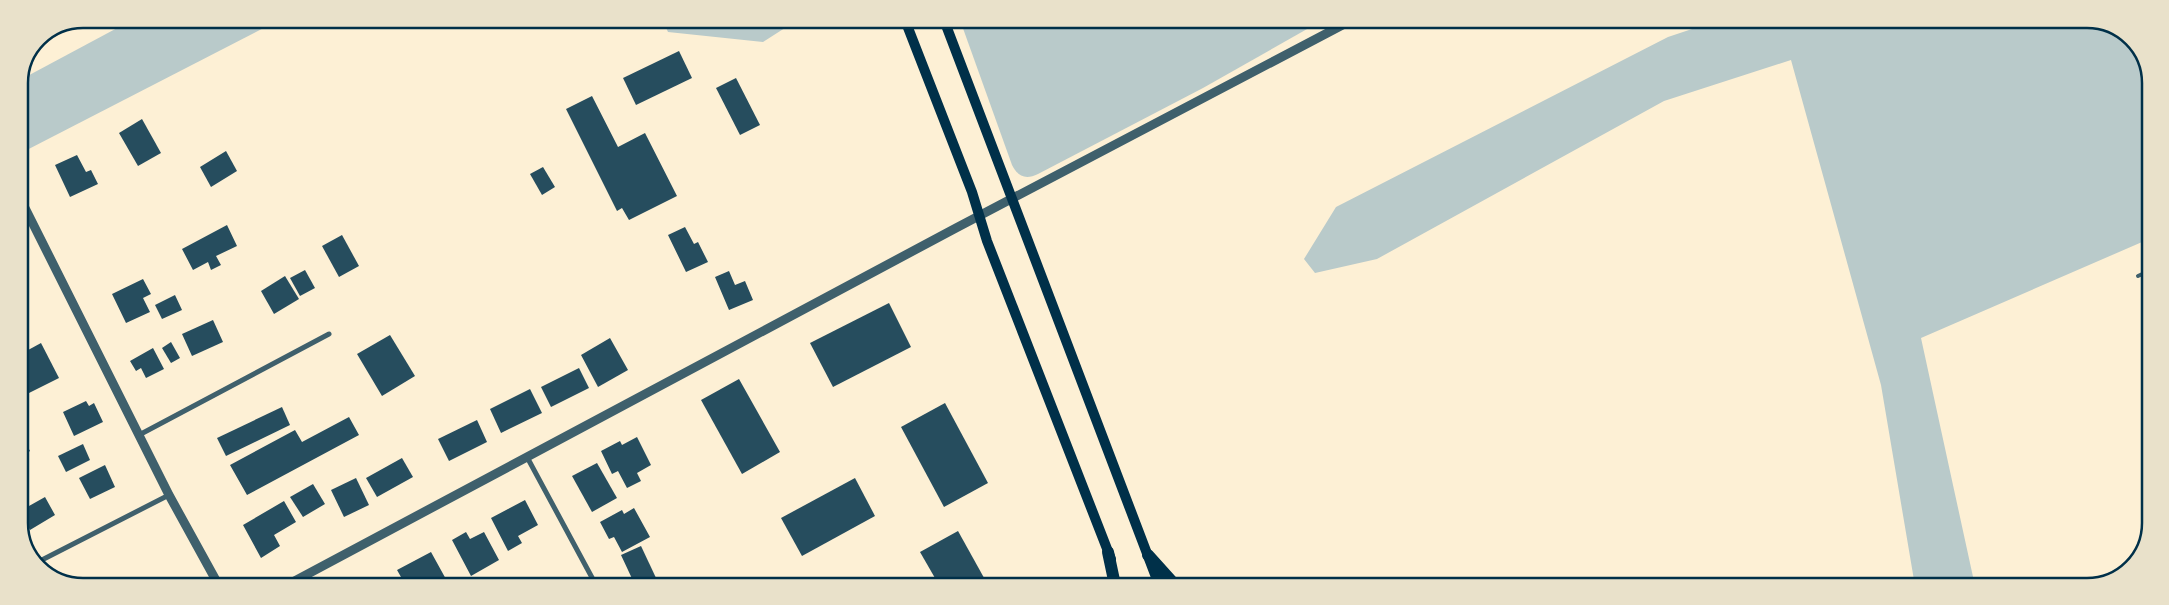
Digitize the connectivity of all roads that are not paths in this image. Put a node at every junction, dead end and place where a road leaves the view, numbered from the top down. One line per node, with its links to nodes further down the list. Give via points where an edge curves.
1 (908, 28): 6 (main road)
2 (947, 28): 4 (main road)
3 (1337, 28): 4 (street)
4 (1012, 199): 6 (street); 14 (main road)
5 (28, 214): 10 (street)
6 (980, 216): 11 (street); 13 (main road, via 990,250)
7 (2141, 274): 8 (lane)
8 (2138, 276)
9 (329, 334): 10 (street)
10 (138, 435): 12 (street)
11 (527, 457): 17 (street); 18 (street)
12 (169, 495): 15 (street); 16 (street)
13 (1108, 552): 19 (main road); 20 (main road)
14 (1148, 555): 21 (main road); 22 (main road)
15 (42, 560)
16 (215, 578)
17 (300, 578)
18 (592, 578)
19 (1114, 578)
20 (1118, 578)
21 (1156, 578)
22 (1169, 578)

